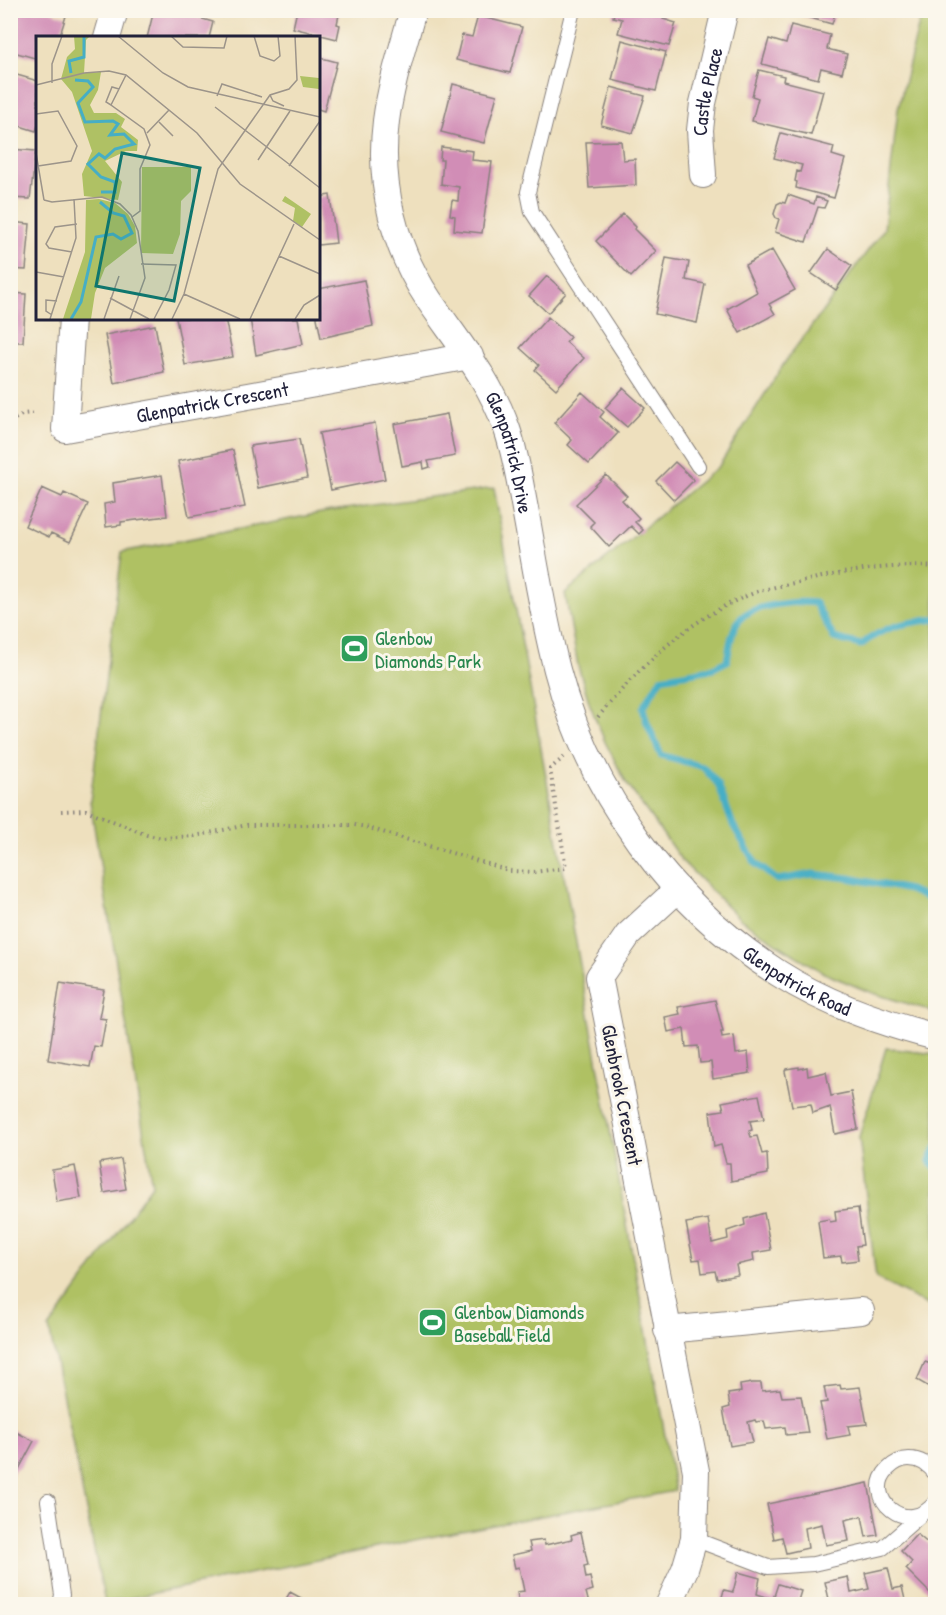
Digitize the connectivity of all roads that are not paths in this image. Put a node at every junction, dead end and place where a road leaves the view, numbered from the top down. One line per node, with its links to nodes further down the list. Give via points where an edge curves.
1 (115, 10): 5 (street)
2 (413, 10): 8 (street, Glenpatrick Drive, via 386,123 389,204 404,255 416,279)
3 (573, 10): 9 (lane, via 528,192 532,212)
4 (725, 10): 6 (street, Castle Place, via 703,103 700,130)
5 (108, 36)
6 (704, 175)
7 (72, 320): 8 (street, Glenpatrick Crescent, via 65,429)
8 (470, 356): 10 (street, Glenpatrick Drive, via 507,431 556,669 580,738 628,826)
9 (698, 465)
10 (678, 889): 11 (street, Glenpatrick Road, via 730,937 786,978 848,1009); 13 (street, Glenbrook Crescent, via 628,935 599,977)
11 (936, 1037)
12 (861, 1311): 13 (street)
13 (667, 1330): 18 (street, Glenbrook Crescent, via 696,1471)
14 (936, 1475): 17 (lane, via 928,1466 911,1459 892,1464 882,1480 882,1498 887,1507 904,1517)
15 (48, 1501): 19 (lane, via 62,1595)
16 (936, 1501): 17 (lane)
17 (922, 1514): 18 (lane, via 883,1548 813,1564 768,1567)
18 (694, 1539): 20 (street, Glenbrook Crescent, via 686,1569)
19 (60, 1605)
20 (669, 1605)

